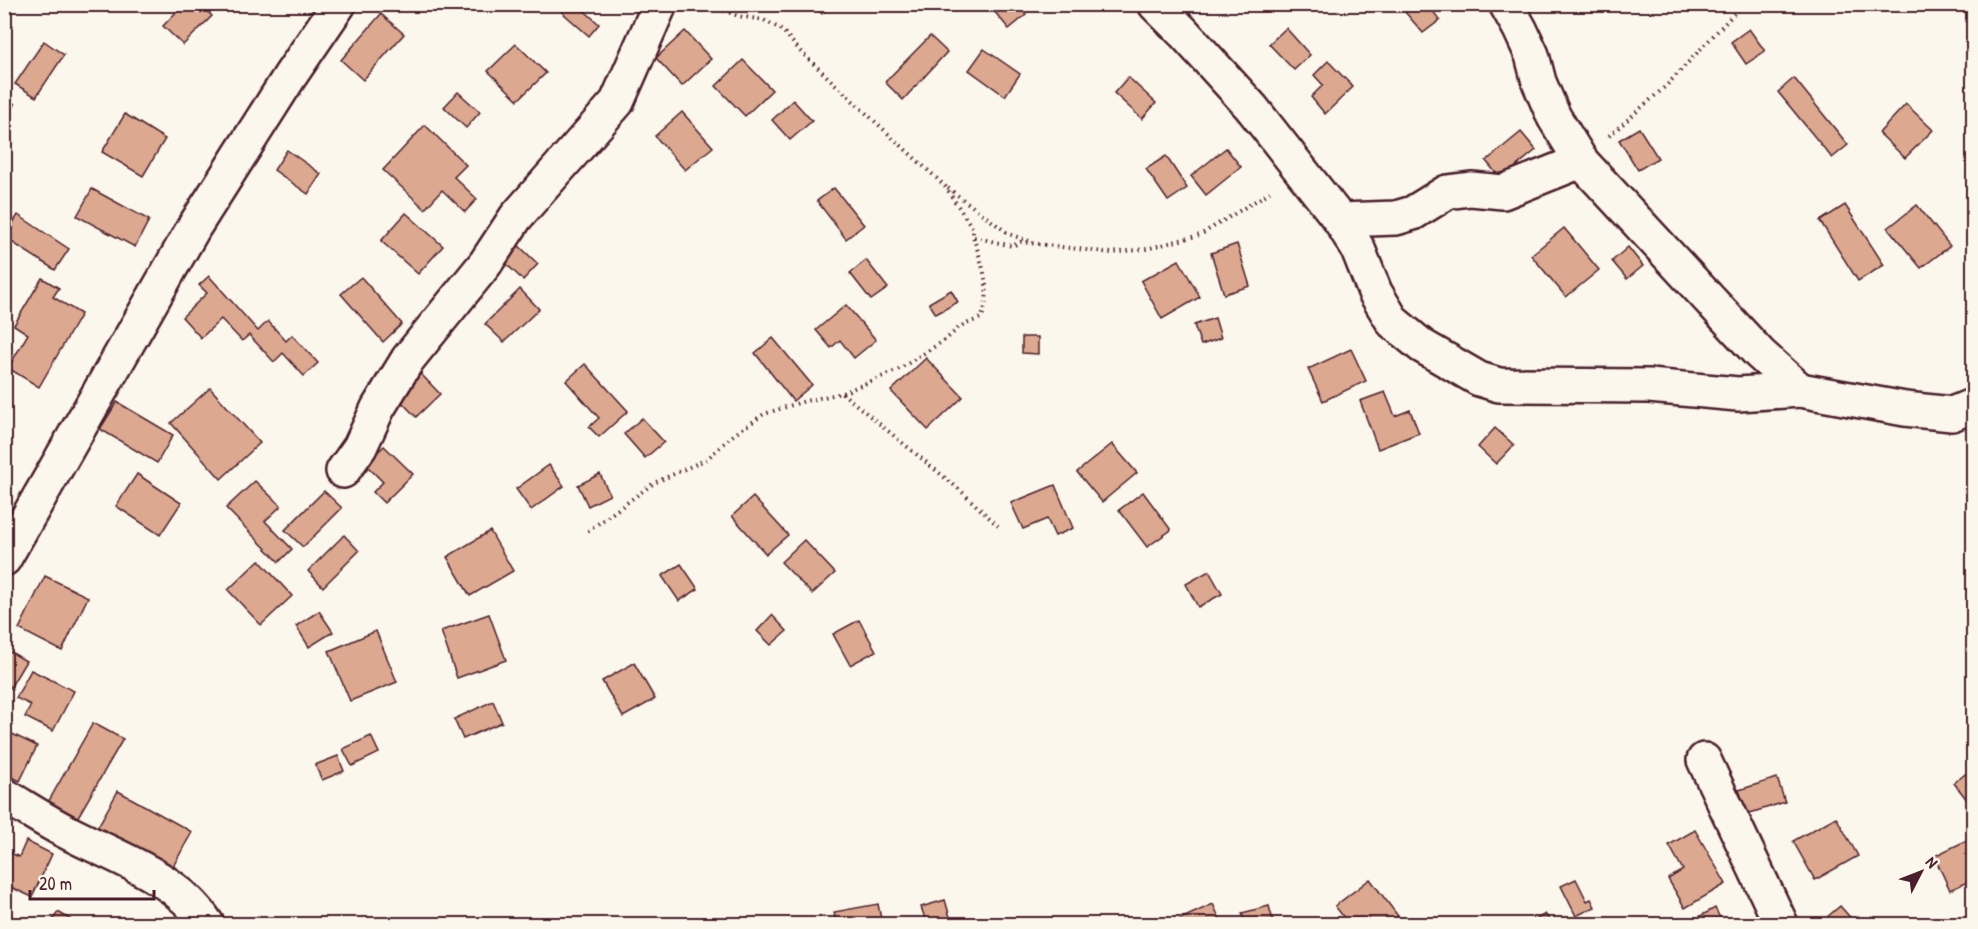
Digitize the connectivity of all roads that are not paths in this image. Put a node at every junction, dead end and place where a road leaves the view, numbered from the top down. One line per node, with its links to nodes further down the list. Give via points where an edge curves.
1 (339, 4): 10 (street, via 194,227)
2 (660, 4): 9 (street, via 617,102 516,216 485,264 408,359)
3 (1155, 4): 6 (street, via 1252,108)
4 (1506, 4): 5 (street, via 1532,55 1554,117)
5 (1581, 161): 6 (street, via 1503,192 1447,192 1404,216); 7 (street, via 1760,354)
6 (1340, 220): 7 (street, via 1393,322 1422,346 1479,379 1498,385 1649,386 1738,394)
7 (1800, 390): 8 (street, via 1952,414)
8 (1974, 405)
9 (343, 471)
10 (4, 560)
11 (1704, 760): 14 (street)
12 (4, 795): 13 (street, via 66,832 158,878 186,899)
13 (207, 924)
14 (1781, 924)

